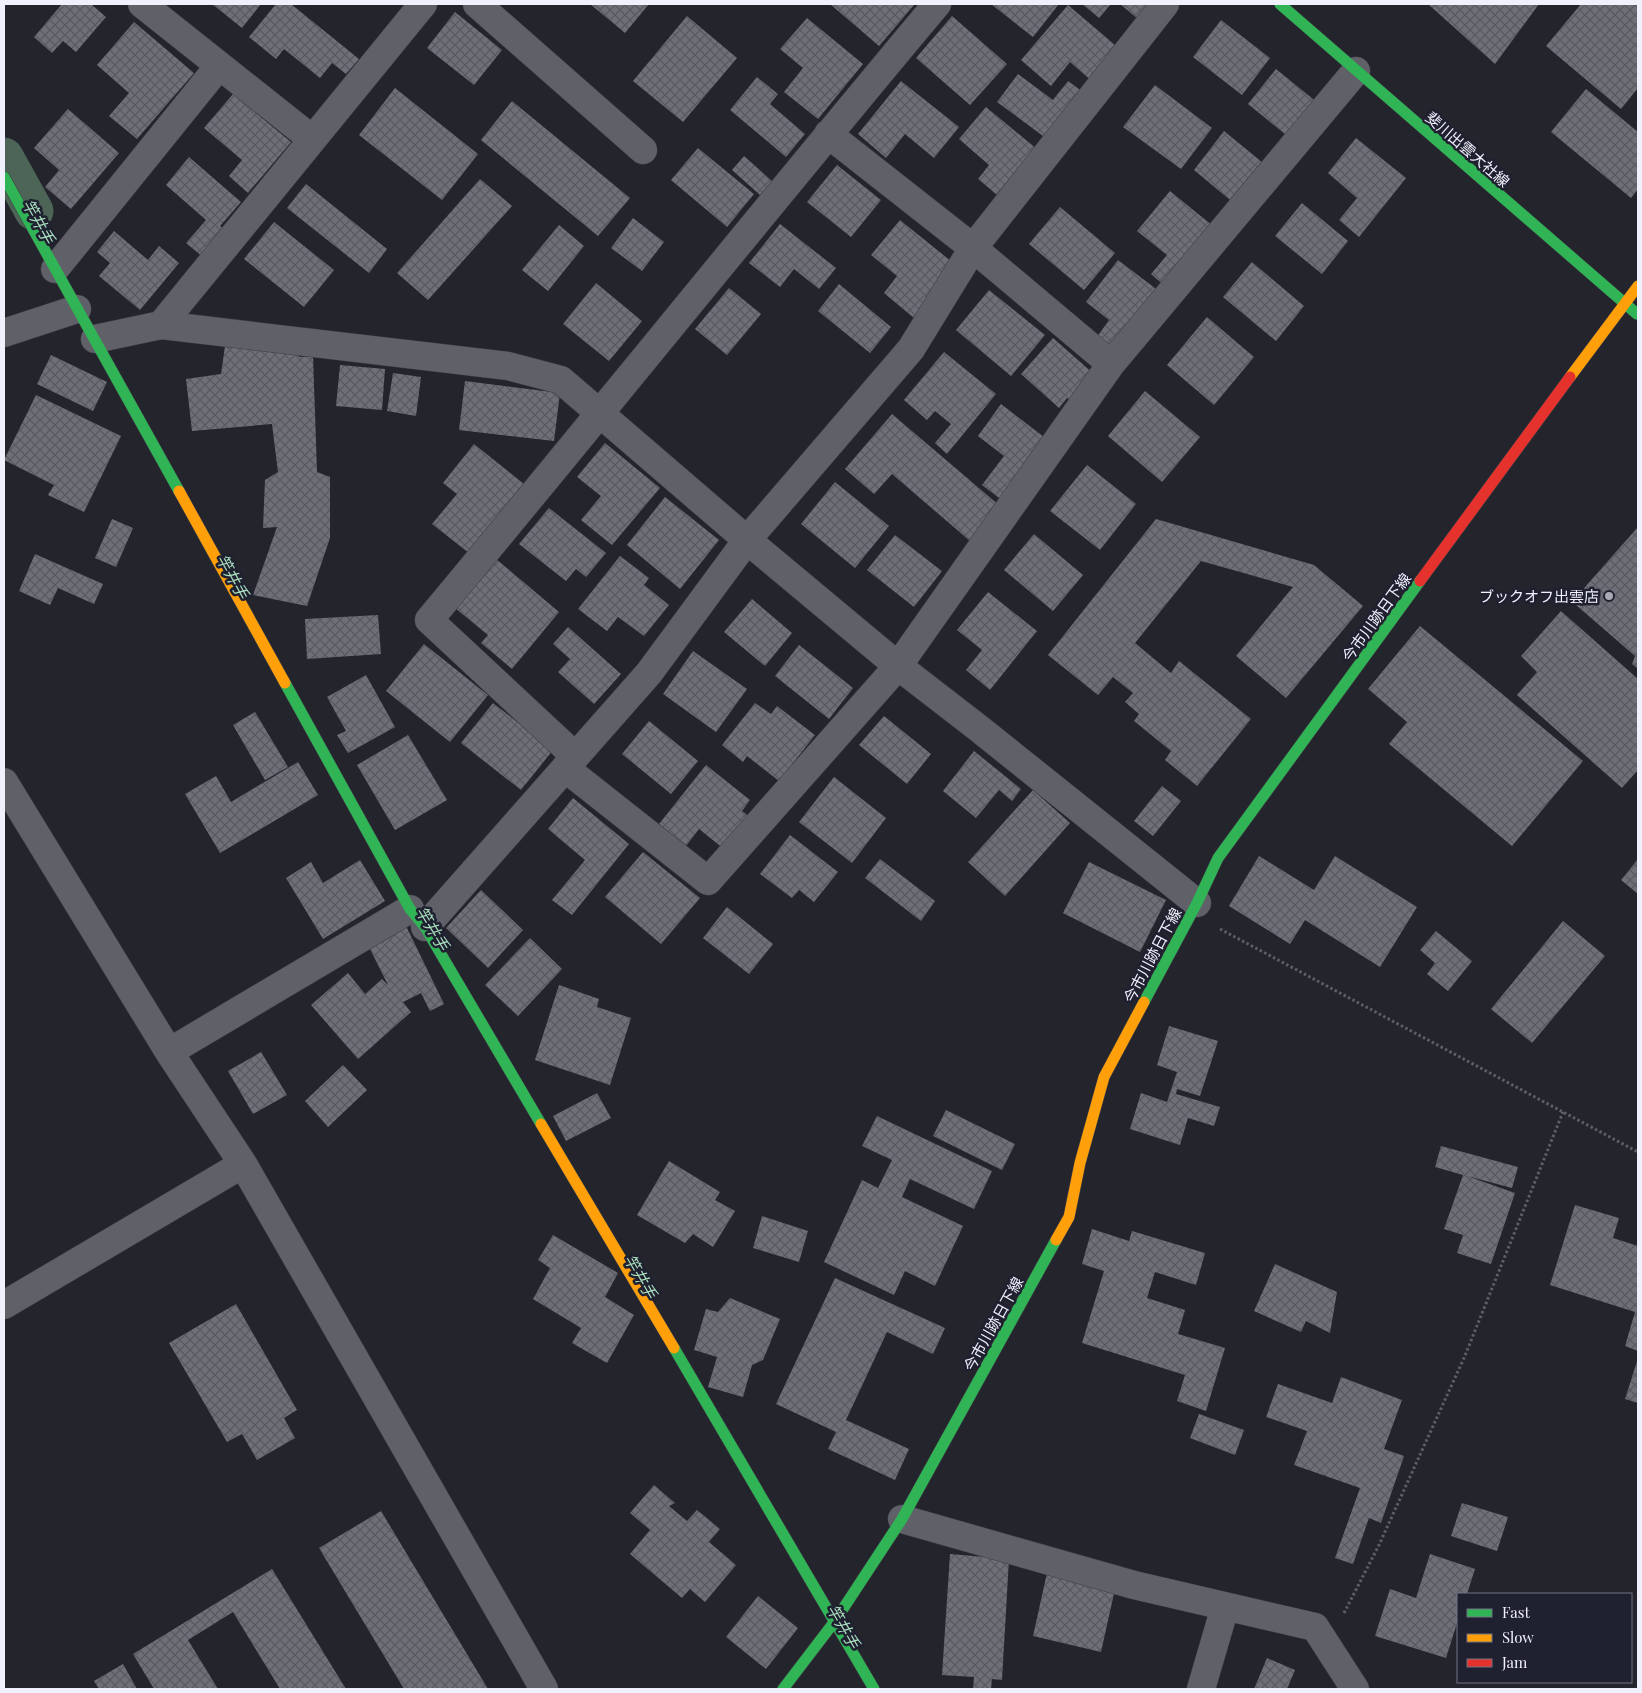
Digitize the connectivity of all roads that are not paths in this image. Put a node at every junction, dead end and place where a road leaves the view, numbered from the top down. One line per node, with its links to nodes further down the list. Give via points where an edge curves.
1 (142, 4): 7 (street)
2 (423, 4): 10 (street)
3 (477, 4): 11 (street)
4 (937, 4): 9 (street)
5 (1165, 4): 13 (street)
6 (1280, 4): 8 (street, 斐川出雲大社線)
7 (219, 66): 10 (street); 14 (street)
8 (1356, 71): 16 (street, 斐川出雲大社線); 22 (street)
9 (828, 134): 13 (street); 23 (street)
10 (312, 139): 19 (street)
11 (643, 150)
12 (4, 177): 14 (street)
13 (973, 248): 22 (street); 24 (street, via 911,349)
14 (55, 269): 17 (street)
15 (1638, 286): 16 (street, 今市川跡日下線)
16 (1624, 303): 18 (street, 斐川出雲大社線); 28 (street, 今市川跡日下線, via 1218,858)
17 (77, 309): 20 (street); 21 (street)
18 (1638, 315)
19 (161, 325): 21 (street); 23 (street, via 508,366 561,380)
20 (4, 333)
21 (95, 339): 29 (street)
22 (1111, 364): 25 (street)
23 (601, 414): 24 (street); 26 (street, via 430,620)
24 (747, 540): 25 (street); 26 (street, via 649,673)
25 (898, 666): 26 (street, via 708,881); 28 (street, via 985,733)
26 (570, 762): 29 (street)
27 (4, 782): 30 (street)
28 (1194, 908): 33 (street, 今市川跡日下線, via 1104,1077 1069,1217)
29 (418, 918): 30 (street); 35 (street)
30 (169, 1052): 31 (street)
31 (243, 1164): 32 (street); 36 (street)
32 (4, 1305)
33 (902, 1519): 34 (street, via 1134,1585); 35 (street, 今市川跡日下線)
34 (1225, 1606): 39 (street); 40 (street, via 1314,1627)
35 (835, 1621): 37 (street, 今市川跡日下線); 38 (street)
36 (544, 1689)
37 (783, 1689)
38 (874, 1689)
39 (1201, 1689)
40 (1355, 1689)

